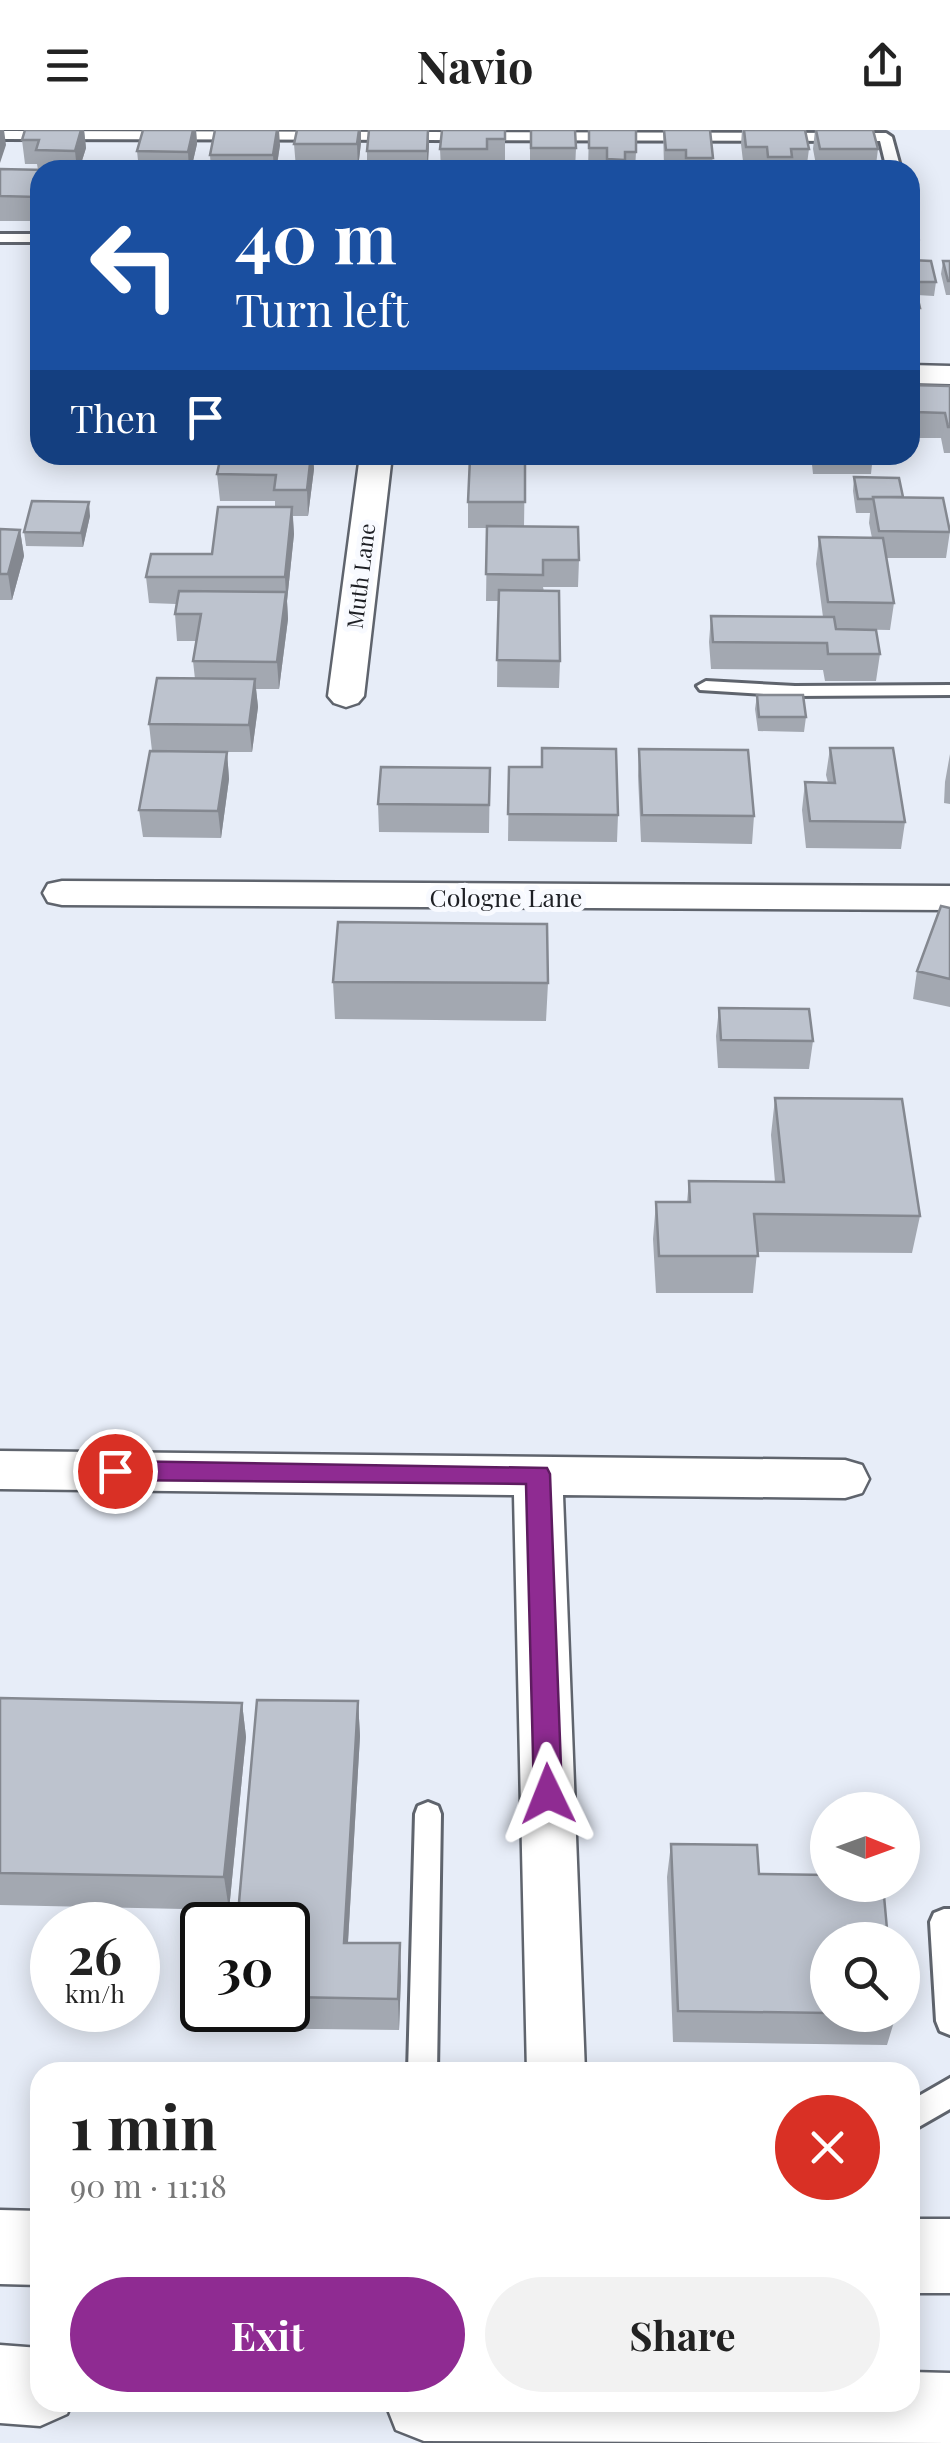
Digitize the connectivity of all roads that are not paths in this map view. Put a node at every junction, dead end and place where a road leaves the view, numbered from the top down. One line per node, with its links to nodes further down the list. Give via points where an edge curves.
1 (156, 132): 2 (lane); 3 (lane, via 886,136)
2 (0, 134)
3 (892, 160)
4 (0, 238): 5 (lane)
5 (30, 238)
6 (920, 374): 7 (street)
7 (950, 375)
8 (375, 465): 11 (street, Muth Lane)
9 (706, 686): 10 (lane)
10 (950, 690)
11 (346, 696)
12 (62, 893): 13 (street, Cologne Lane)
13 (950, 898)
14 (0, 1470): 15 (street)
15 (538, 1474): 16 (street); 21 (street)
16 (845, 1479)
17 (428, 1814): 20 (lane)
18 (950, 1922): 19 (lane, via 944,1922)
19 (950, 2020)
20 (422, 2062)
21 (556, 2062)
22 (950, 2092): 23 (lane)
23 (920, 2112)
24 (0, 2248): 25 (main road)
25 (30, 2248)
26 (920, 2256): 27 (main road)
27 (950, 2256)
28 (0, 2384): 29 (main road)
29 (30, 2386)
30 (485, 2412): 32 (main road)
31 (950, 2412): 32 (main road)
32 (565, 2425)

